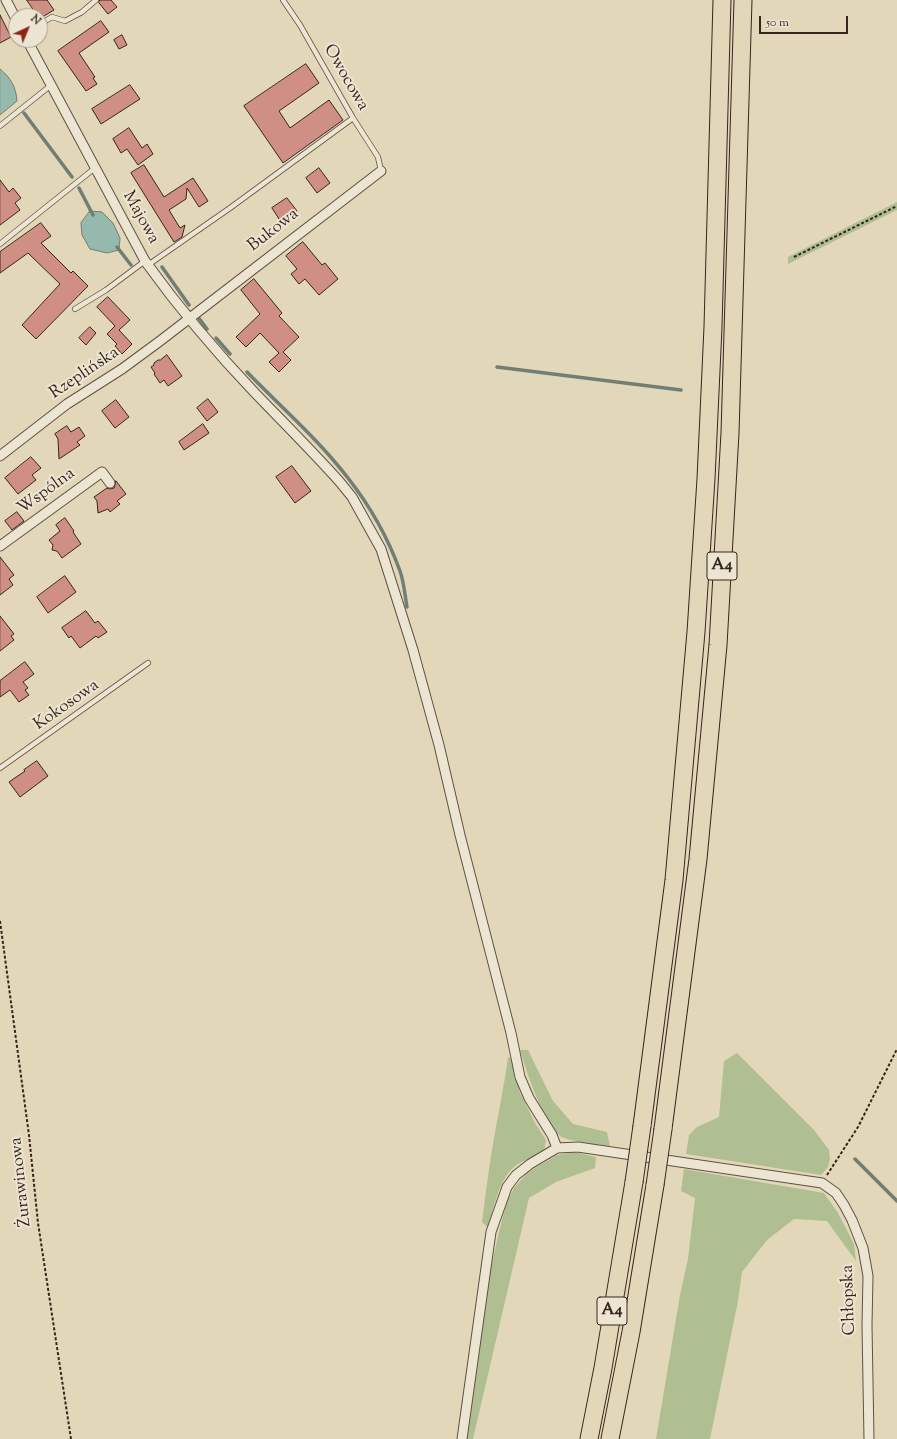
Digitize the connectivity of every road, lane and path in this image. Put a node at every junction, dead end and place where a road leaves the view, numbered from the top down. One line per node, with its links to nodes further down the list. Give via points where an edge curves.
1 (96, 0): 5 (lane, via 65,22 52,17)
2 (282, 0): 8 (lane, Owocowa, via 300,25)
3 (722, 0): 29 (highway, A4, bridge, via 706,480 696,632 674,880 634,1182)
4 (743, 0): 30 (highway, A4, bridge, via 730,433 718,645 698,859 663,1129 631,1332)
5 (48, 19)
6 (31, 48): 7 (street, Majowa)
7 (50, 86): 9 (lane); 10 (street, Majowa)
8 (353, 118): 11 (lane, Owocowa, via 378,157); 15 (lane, via 230,208)
9 (0, 126)
10 (95, 168): 13 (lane); 15 (street, Majowa)
11 (380, 170): 17 (street, Bukowa)
12 (897, 206): 14 (path)
13 (0, 244)
14 (794, 257)
15 (147, 263): 16 (lane); 17 (street, Majowa)
16 (75, 309)
17 (189, 319): 18 (street, Rzeplińska, via 122,369 67,404); 25 (street, Majowa, via 343,486 352,497 381,549 413,650 439,745 520,1077)
18 (0, 456)
19 (110, 483): 20 (street, Wspólna, via 102,472)
20 (0, 546)
21 (148, 663): 22 (lane, Kokosowa)
22 (0, 768)
23 (0, 921): 27 (path, Żurawinowa, via 29,1135 38,1223)
24 (897, 1049): 26 (path, via 858,1127)
25 (557, 1148): 26 (street, via 578,1147); 28 (street, via 516,1175 507,1187 491,1232)
26 (822, 1183): 31 (street, Chłopska, via 836,1193 844,1205 863,1248 868,1276)
27 (71, 1439)
28 (462, 1439)
29 (589, 1439)
30 (610, 1439)
31 (869, 1439)

